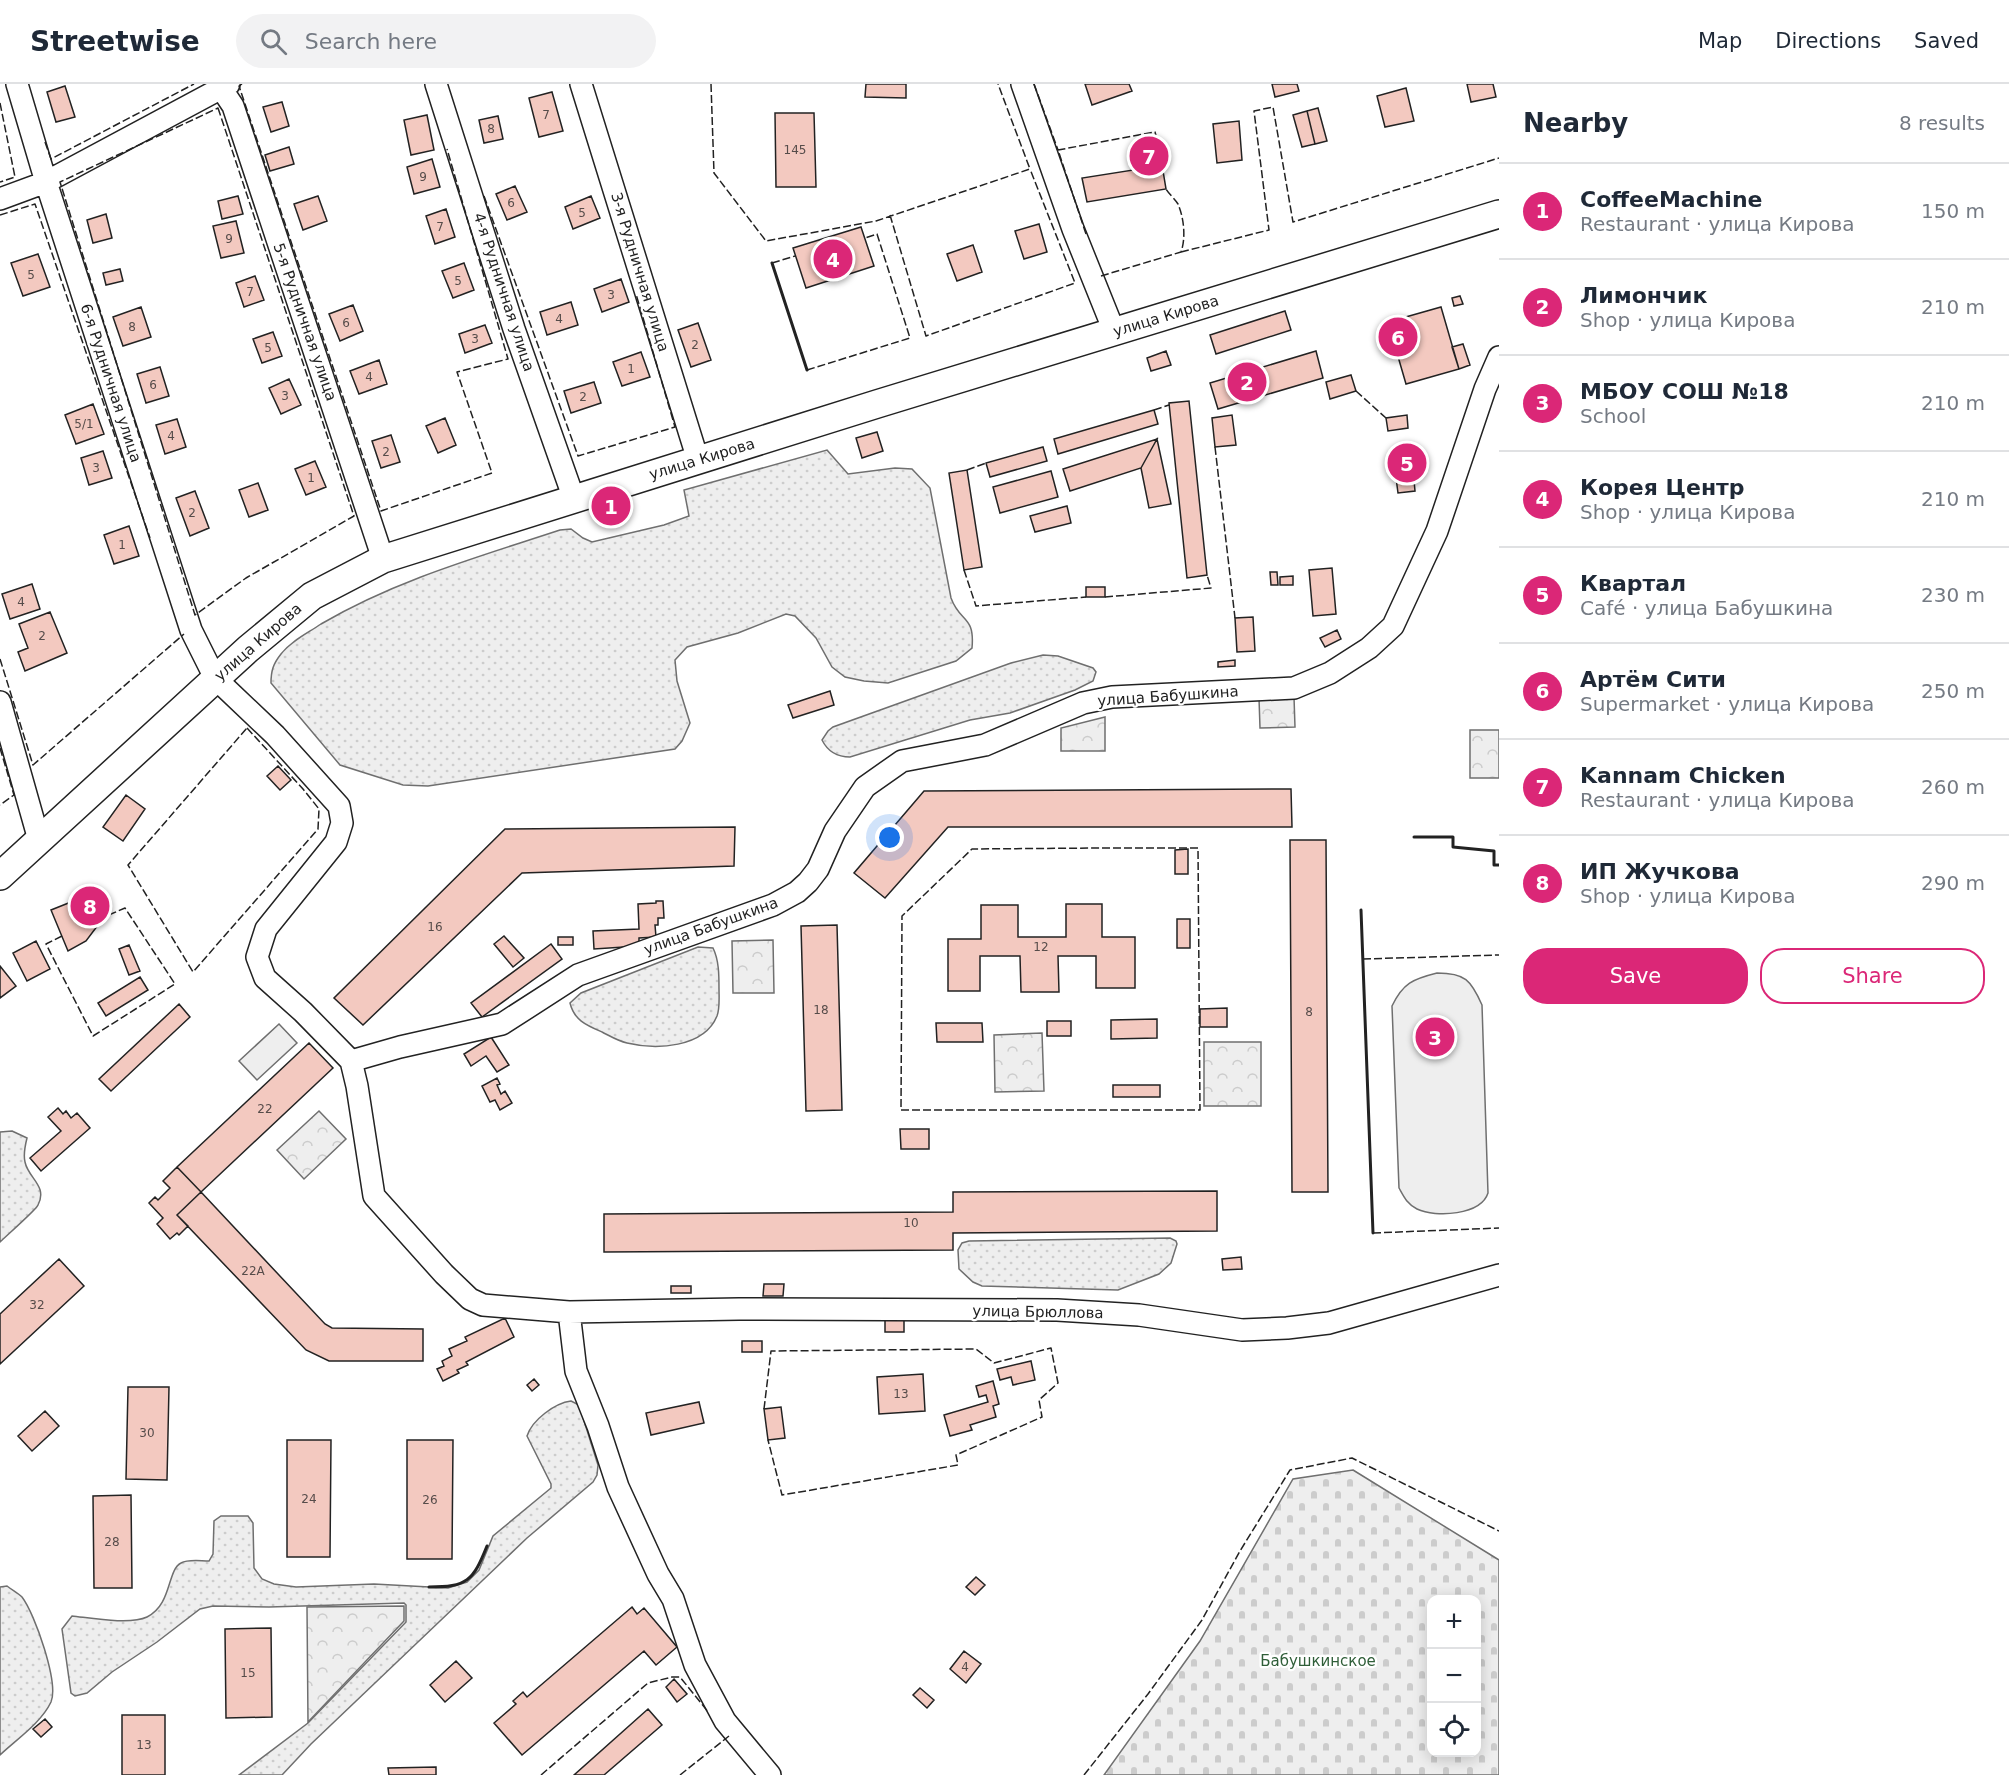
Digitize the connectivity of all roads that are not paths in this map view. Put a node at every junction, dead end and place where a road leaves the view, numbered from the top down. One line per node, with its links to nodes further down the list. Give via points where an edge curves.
1 (17, 84): 6 (street, 6-я Рудничная улица)
2 (436, 84): 12 (street, 4-я Рудничная улица, via 514,329)
3 (581, 84): 11 (street, 3-я Рудничная улица)
4 (1022, 84): 9 (street)
5 (225, 86): 6 (street); 13 (street, 5-я Рудничная улица)
6 (46, 182): 7 (street); 14 (street, 6-я Рудничная улица, via 191,630)
7 (0, 199)
8 (1499, 214): 9 (main road, улица Кирова)
9 (1114, 332): 11 (main road, улица Кирова)
10 (1499, 357): 18 (street, улица Бабушкина, via 1437,531 1393,626 1369,648 1330,673 1294,688 1112,697 1083,703 985,745 902,761 865,787 835,831 818,869 797,892 578,975 502,1024)
11 (698, 460): 12 (main road, улица Кирова)
12 (574, 499): 13 (main road, улица Кирова)
13 (382, 559): 14 (main road, улица Кирова, via 312,596)
14 (215, 678): 16 (main road, улица Кирова); 18 (street, via 275,735 339,806 342,823 336,842 266,929 257,957 265,978)
15 (0, 702): 16 (street)
16 (39, 840): 17 (main road, улица Кирова)
17 (0, 876)
18 (351, 1061): 20 (street, via 374,1196 470,1299 483,1305)
19 (1499, 1275): 20 (street, улица Брюллова, via 1329,1323 1242,1330 1139,1315 1057,1310)
20 (569, 1312): 21 (street, via 576,1371 618,1487 673,1599 695,1665 725,1721)
21 (770, 1775)

